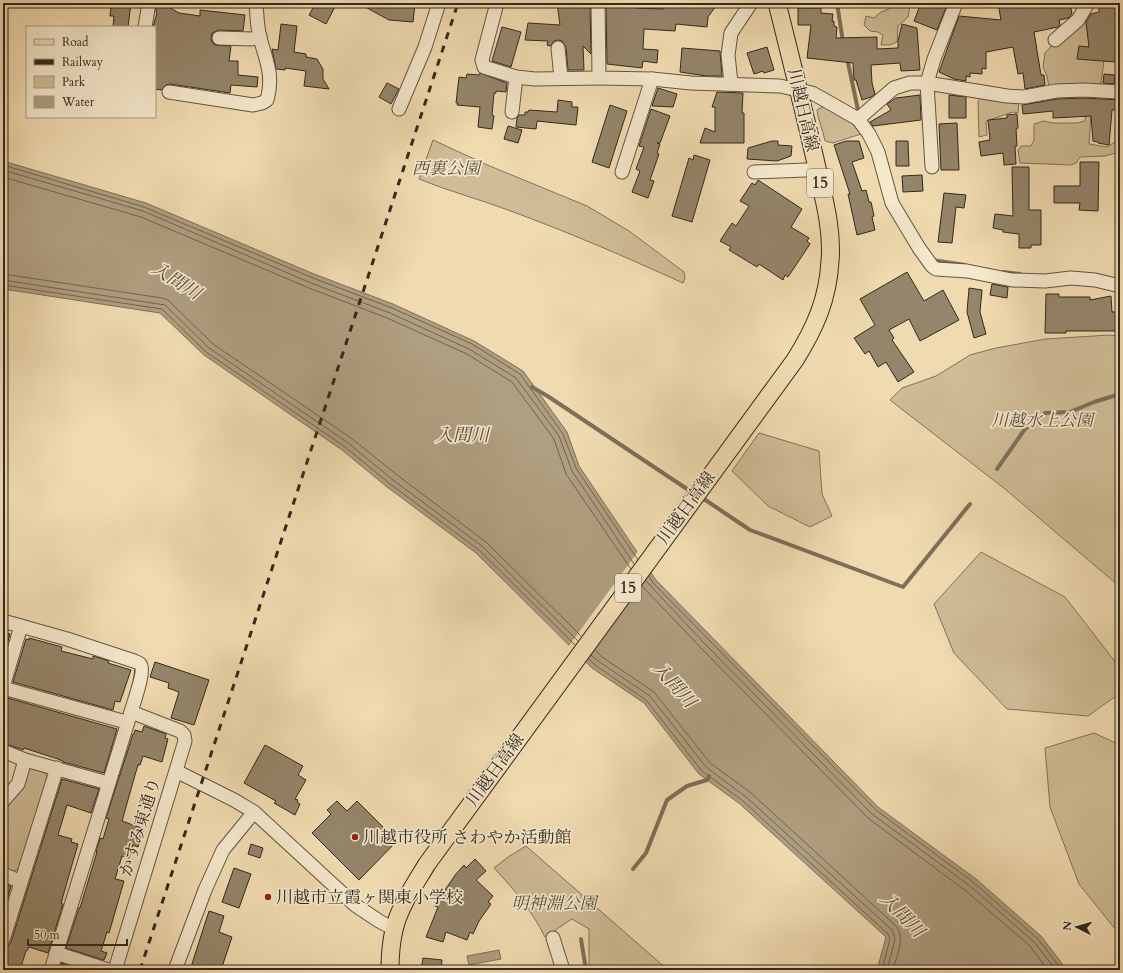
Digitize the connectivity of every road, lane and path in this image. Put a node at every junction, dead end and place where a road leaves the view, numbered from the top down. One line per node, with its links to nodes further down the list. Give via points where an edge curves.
1 (149, 3): 10 (street)
2 (256, 3): 11 (street)
3 (439, 3): 24 (street, via 425,47)
4 (497, 3): 15 (street, via 482,60 484,67)
5 (598, 3): 17 (street)
6 (751, 3): 20 (street, via 732,33 728,55)
7 (777, 3): 21 (main road, 川越日高線 / 15)
8 (956, 3): 19 (street)
9 (1088, 3): 13 (street, via 1078,20)
10 (145, 26)
11 (260, 36): 12 (street); 22 (street, via 268,64 270,83 267,100 253,105)
12 (219, 38)
13 (1054, 40)
14 (558, 48): 16 (street)
15 (516, 78): 16 (street); 25 (street)
16 (561, 78): 17 (street)
17 (599, 78): 18 (street)
18 (652, 79): 20 (street); 29 (street)
19 (927, 83): 23 (street, via 1024,97 1056,91); 26 (street, via 910,83 894,88); 27 (street)
20 (731, 84): 21 (street, via 780,86)
21 (799, 90): 26 (street, via 823,98); 28 (main road, 川越日高線 / 15)
22 (169, 92)
23 (1120, 92)
24 (399, 109)
25 (512, 112)
26 (858, 119): 31 (street, via 878,152 892,203 932,266 1012,280 1045,281 1071,278)
27 (932, 167)
28 (817, 170): 30 (street); 45 (main road, 川越日高線 / 15, via 827,216 830,260 823,301 808,338 795,360 461,817 416,883 398,916)
29 (622, 172)
30 (754, 172)
31 (1120, 286)
32 (3, 621): 33 (street)
33 (21, 626): 34 (street); 35 (street, via 140,664 142,675)
34 (3, 687): 35 (street)
35 (128, 717): 39 (street, via 176,728 184,735 185,741); 40 (street)
36 (3, 751): 37 (street)
37 (25, 760): 38 (street); 41 (street, via 18,784)
38 (57, 768): 40 (street); 44 (street)
39 (176, 771): 42 (street, かすみ東通り); 51 (street, かすみ東通り)
40 (108, 784): 48 (street)
41 (3, 801)
42 (254, 812): 45 (street, かすみ東通り, via 355,905); 52 (street, via 223,850)
43 (3, 874): 44 (street)
44 (21, 882): 47 (street)
45 (394, 929): 53 (main road, 川越日高線 / 15)
46 (553, 938): 54 (street)
47 (3, 940)
48 (56, 953): 49 (street); 50 (street)
49 (51, 970)
50 (108, 970)
51 (115, 970)
52 (175, 970)
53 (390, 970)
54 (563, 970)

